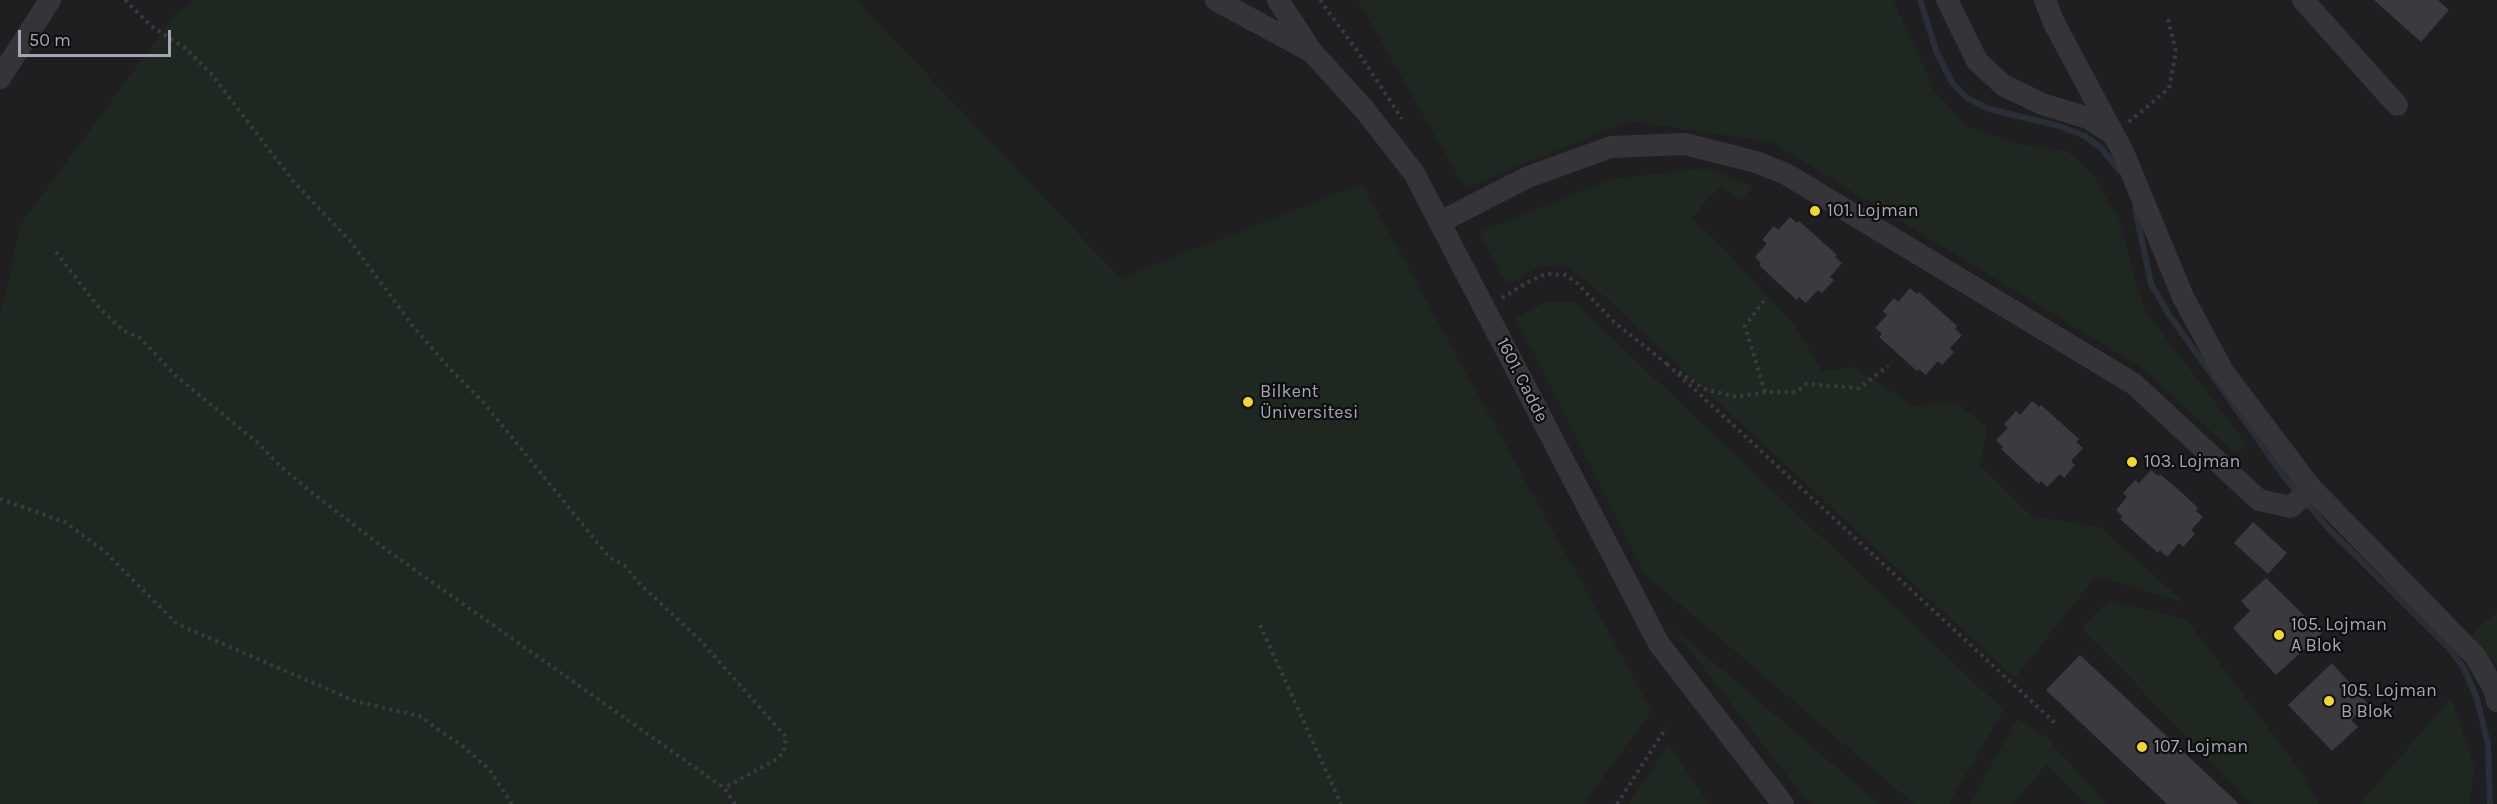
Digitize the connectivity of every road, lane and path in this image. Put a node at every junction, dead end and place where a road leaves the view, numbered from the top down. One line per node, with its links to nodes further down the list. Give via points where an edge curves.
1 (50, 0): 11 (street)
2 (125, 0): 28 (path, via 212,75 293,181 351,242 412,325 484,403 609,557 626,566 699,639 786,737 784,752 777,759)
3 (1216, 0): 10 (street, 1601. Cadde)
4 (1278, 0): 10 (street)
5 (1320, 0): 13 (path)
6 (1947, 0): 14 (street, via 1977,61 2002,85 2042,104 2088,118)
7 (2045, 0): 14 (street)
8 (2303, 0): 12 (street)
9 (2167, 15): 14 (path, via 2176,52 2169,88)
10 (1312, 52): 15 (street, 1601. Cadde, via 1364,109 1414,173)
11 (0, 78)
12 (2397, 105)
13 (1403, 122)
14 (2114, 134): 22 (street, via 2182,297 2224,373)
15 (1440, 222): 18 (street, 1601. Cadde); 22 (street, via 1528,177 1611,147 1685,144 1756,162 1786,174 2134,384 2259,500)
16 (56, 252): 28 (path, via 100,309 124,332 140,338 176,376 311,492 388,551)
17 (1766, 298): 21 (path, via 1745,326)
18 (1482, 303): 19 (path, via 1507,297 1546,274 1566,275 1614,322); 33 (street, 1601. Cadde, via 1659,644)
19 (1667, 364): 21 (path, via 1704,389 1737,397); 26 (path)
20 (1888, 366): 21 (path, via 1859,388 1806,384 1797,392)
21 (1765, 392)
22 (2303, 496): 25 (street, via 2476,657)
23 (0, 498): 29 (path, via 65,522 103,550 177,624 355,701 419,716 489,769)
24 (1260, 625): 31 (path)
25 (2497, 701)
26 (2055, 723)
27 (1666, 728): 32 (path)
28 (724, 788): 30 (path)
29 (512, 804)
30 (735, 804)
31 (1341, 804)
32 (1617, 804)
33 (1784, 804)

